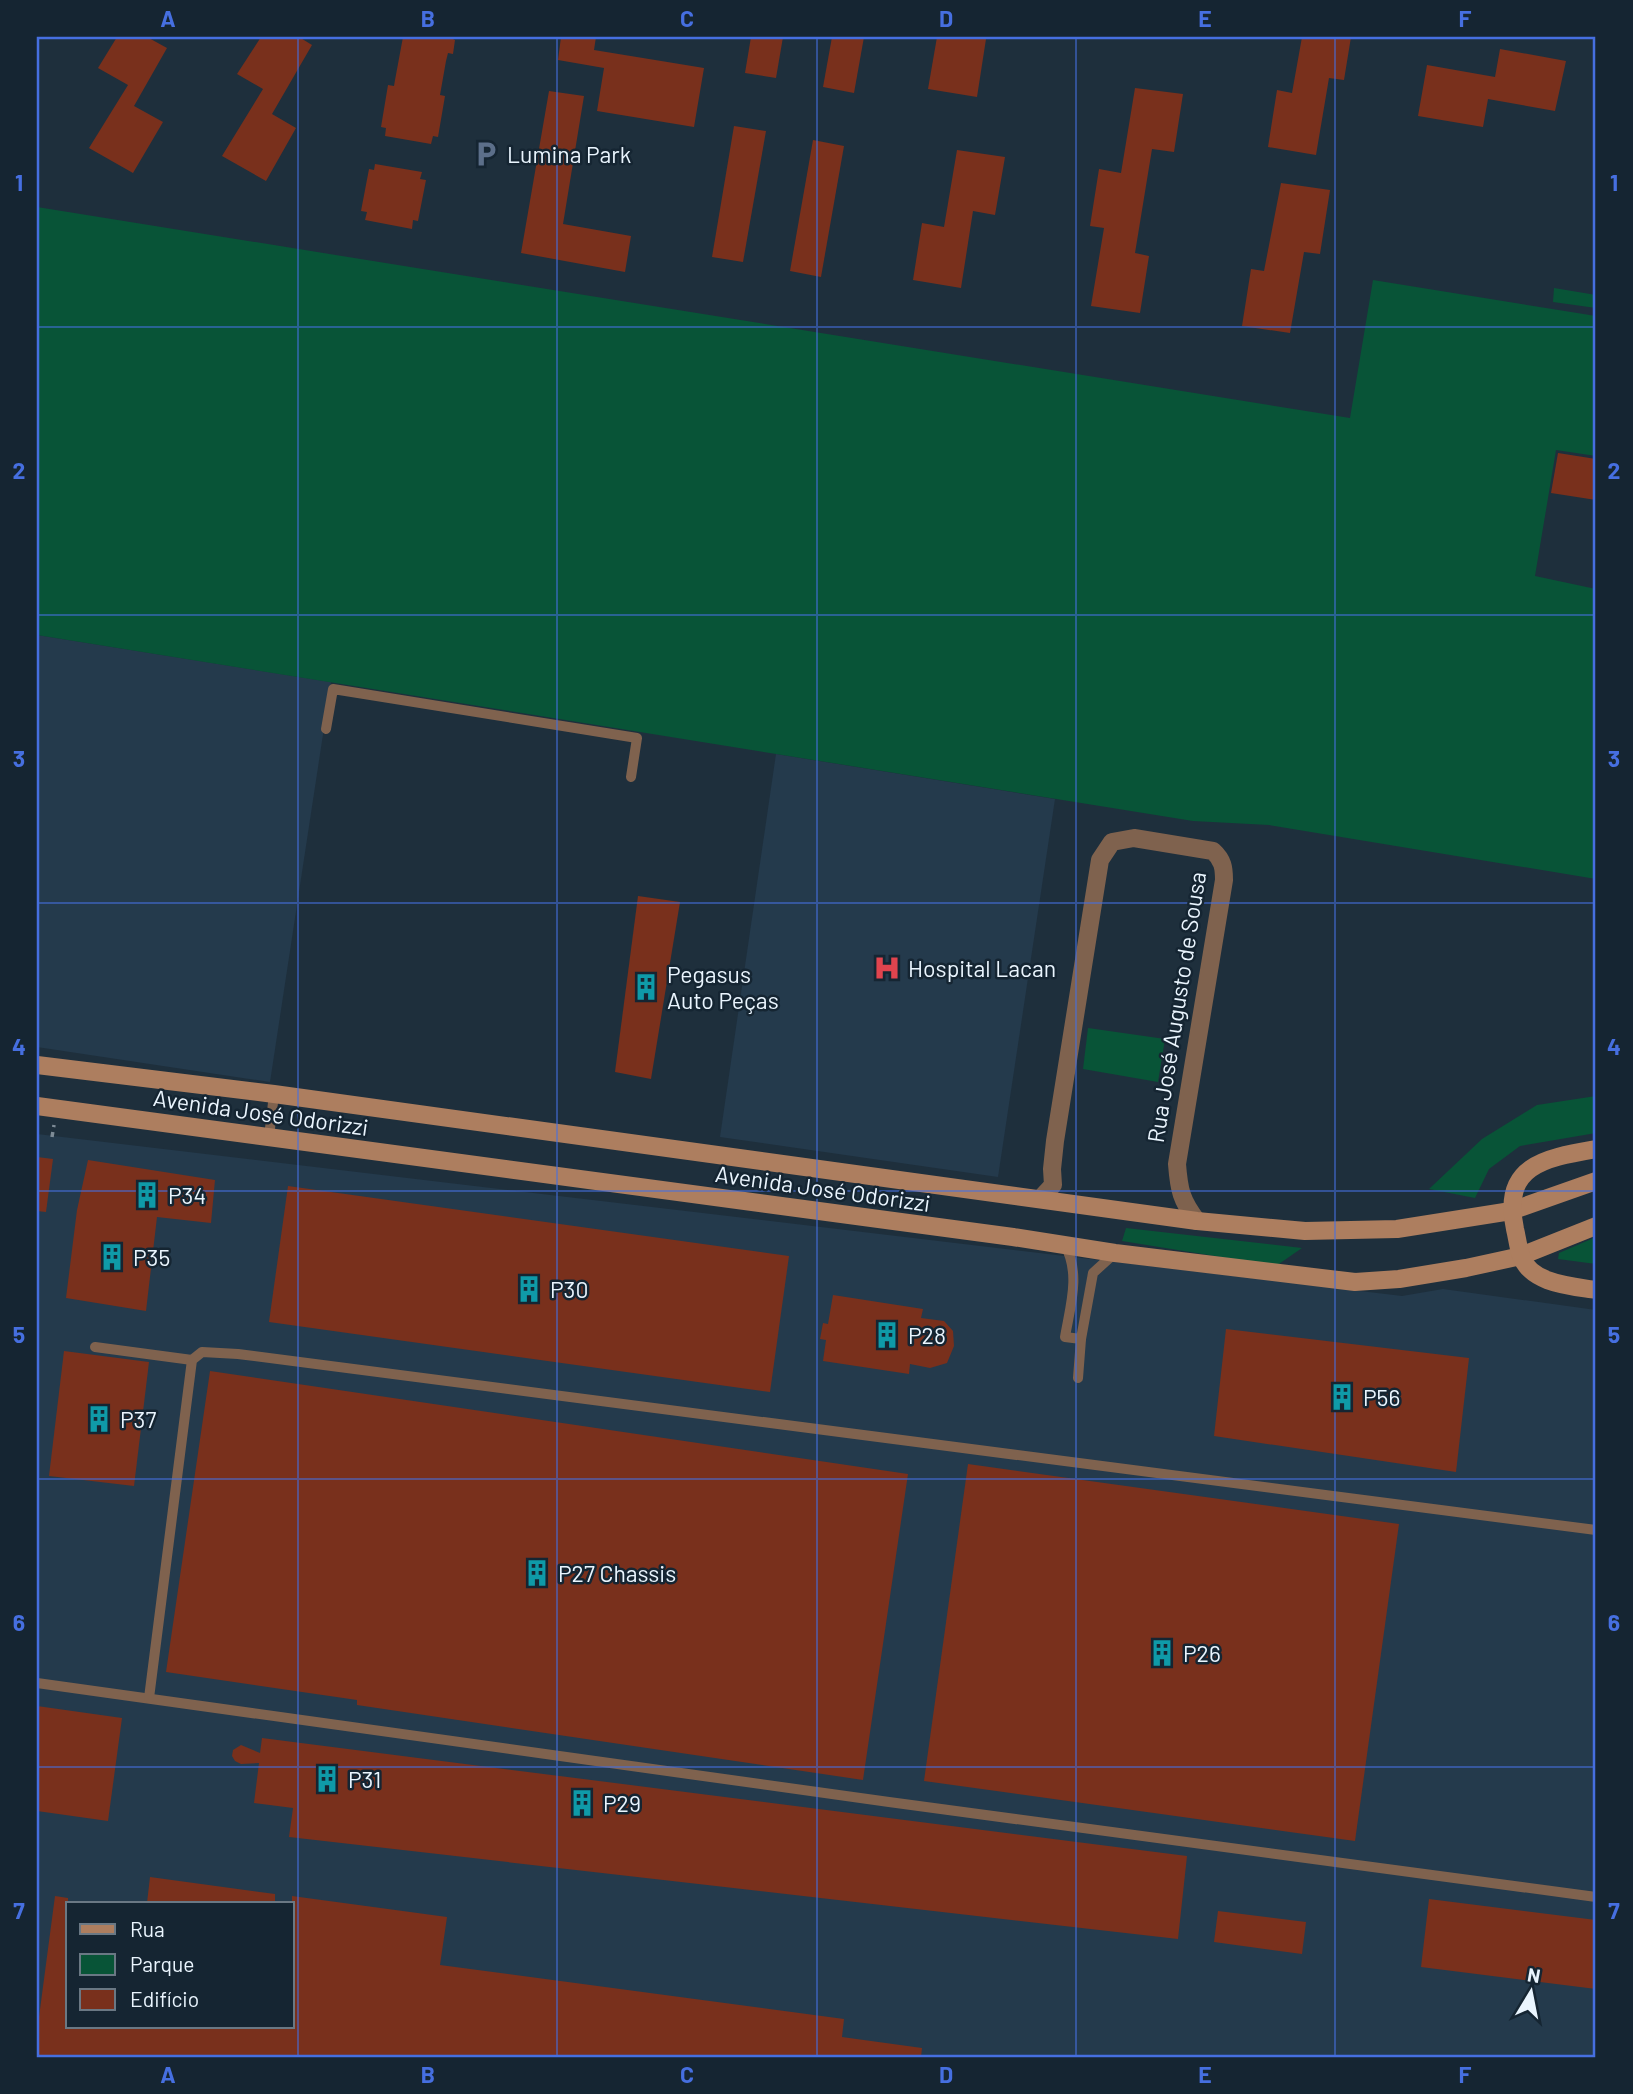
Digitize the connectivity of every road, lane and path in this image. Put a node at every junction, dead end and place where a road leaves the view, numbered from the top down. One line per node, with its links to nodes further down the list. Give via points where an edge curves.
1 (326, 729): 2 (lane, via 333,689 447,706 636,738)
2 (632, 777)
3 (37, 1065): 4 (main road, Avenida José Odorizzi)
4 (274, 1094): 6 (lane); 9 (main road, Avenida José Odorizzi)
5 (37, 1106): 6 (main road, Avenida José Odorizzi)
6 (269, 1137): 13 (main road, Avenida José Odorizzi)
7 (1596, 1149): 10 (main road, via 1532,1168 1514,1188)
8 (1596, 1181): 10 (main road, Avenida José Odorizzi)
9 (1041, 1199): 11 (main road, Avenida José Odorizzi); 11 (street, Rua José Augusto de Sousa, via 1053,1185 1055,1141 1100,860 1112,842 1134,838 1213,851 1224,867 1177,1164 1178,1189)
10 (1511, 1211): 11 (main road, Avenida José Odorizzi, via 1397,1229 1305,1231); 15 (main road)
11 (1197, 1221)
12 (1596, 1226): 15 (main road, Avenida José Odorizzi)
13 (1065, 1245): 14 (main road, Avenida José Odorizzi); 16 (lane)
14 (1115, 1253): 15 (main road, Avenida José Odorizzi, via 1350,1282 1399,1279); 17 (lane)
15 (1521, 1256): 18 (main road, via 1543,1279)
16 (1074, 1271): 17 (lane); 19 (lane, via 1065,1337)
17 (1093, 1273): 19 (lane)
18 (1596, 1290)
19 (1081, 1339): 22 (lane)
20 (95, 1347): 21 (lane)
21 (192, 1360): 23 (lane, via 202,1352 238,1354); 25 (lane)
22 (1079, 1378)
23 (1596, 1530)
24 (37, 1683): 25 (lane)
25 (149, 1698): 26 (lane)
26 (1596, 1896)

